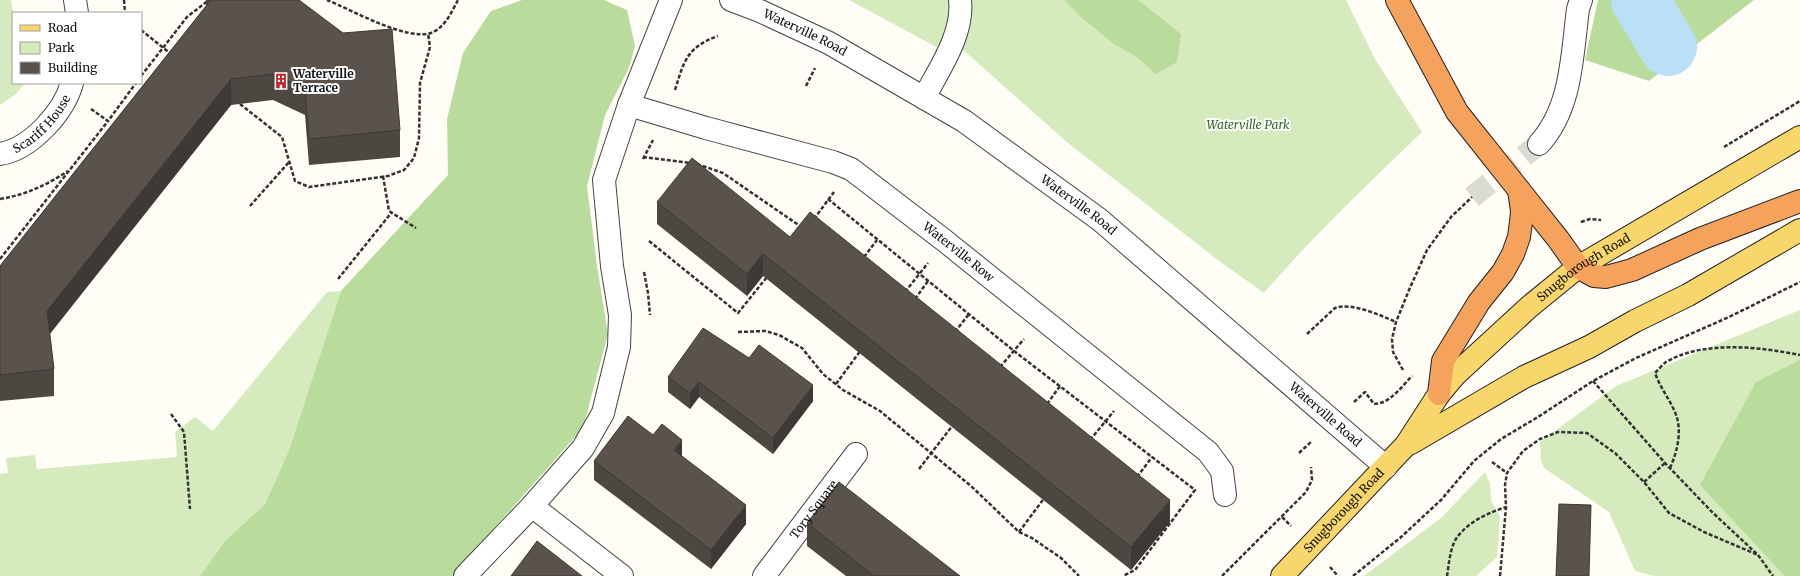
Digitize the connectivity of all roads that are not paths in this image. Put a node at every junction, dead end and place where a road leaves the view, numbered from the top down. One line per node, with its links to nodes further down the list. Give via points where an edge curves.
1 (75, 0): 7 (street)
2 (671, 0): 10 (street)
3 (731, 0): 9 (street, Waterville Road, via 829,43)
4 (960, 0): 9 (street, via 960,19 952,41)
5 (1397, 0): 14 (highway, via 1457,112)
6 (1581, 0): 12 (street, via 1564,99 1554,124)
7 (77, 12)
8 (70, 89): 13 (street, Scariff House, via 54,118 29,141)
9 (924, 98): 21 (street, Waterville Road, via 964,121 1100,220)
10 (629, 105): 22 (street, Waterville Row, via 851,169 1208,452 1222,471); 23 (street, via 604,180 612,266 620,315 619,347 603,413 583,448)
11 (1800, 137): 17 (main road, Snugborough Road)
12 (1539, 144)
13 (0, 154)
14 (1519, 190): 17 (highway); 18 (highway, via 1521,222 1513,254 1443,361)
15 (1800, 201): 17 (highway, via 1700,239 1632,270 1606,277 1594,276)
16 (1800, 230): 19 (main road, Snugborough Road, via 1688,295 1589,347 1524,377)
17 (1578, 267): 18 (main road, Snugborough Road, via 1529,307 1455,375)
18 (1439, 394): 19 (main road, Snugborough Road)
19 (1406, 445): 21 (main road, Snugborough Road)
20 (856, 454): 24 (street, Tory Square)
21 (1386, 467): 27 (main road, Snugborough Road)
22 (1225, 495)
23 (532, 506): 25 (street); 26 (street)
24 (774, 573)
25 (465, 576)
26 (622, 576)
27 (1282, 576)

